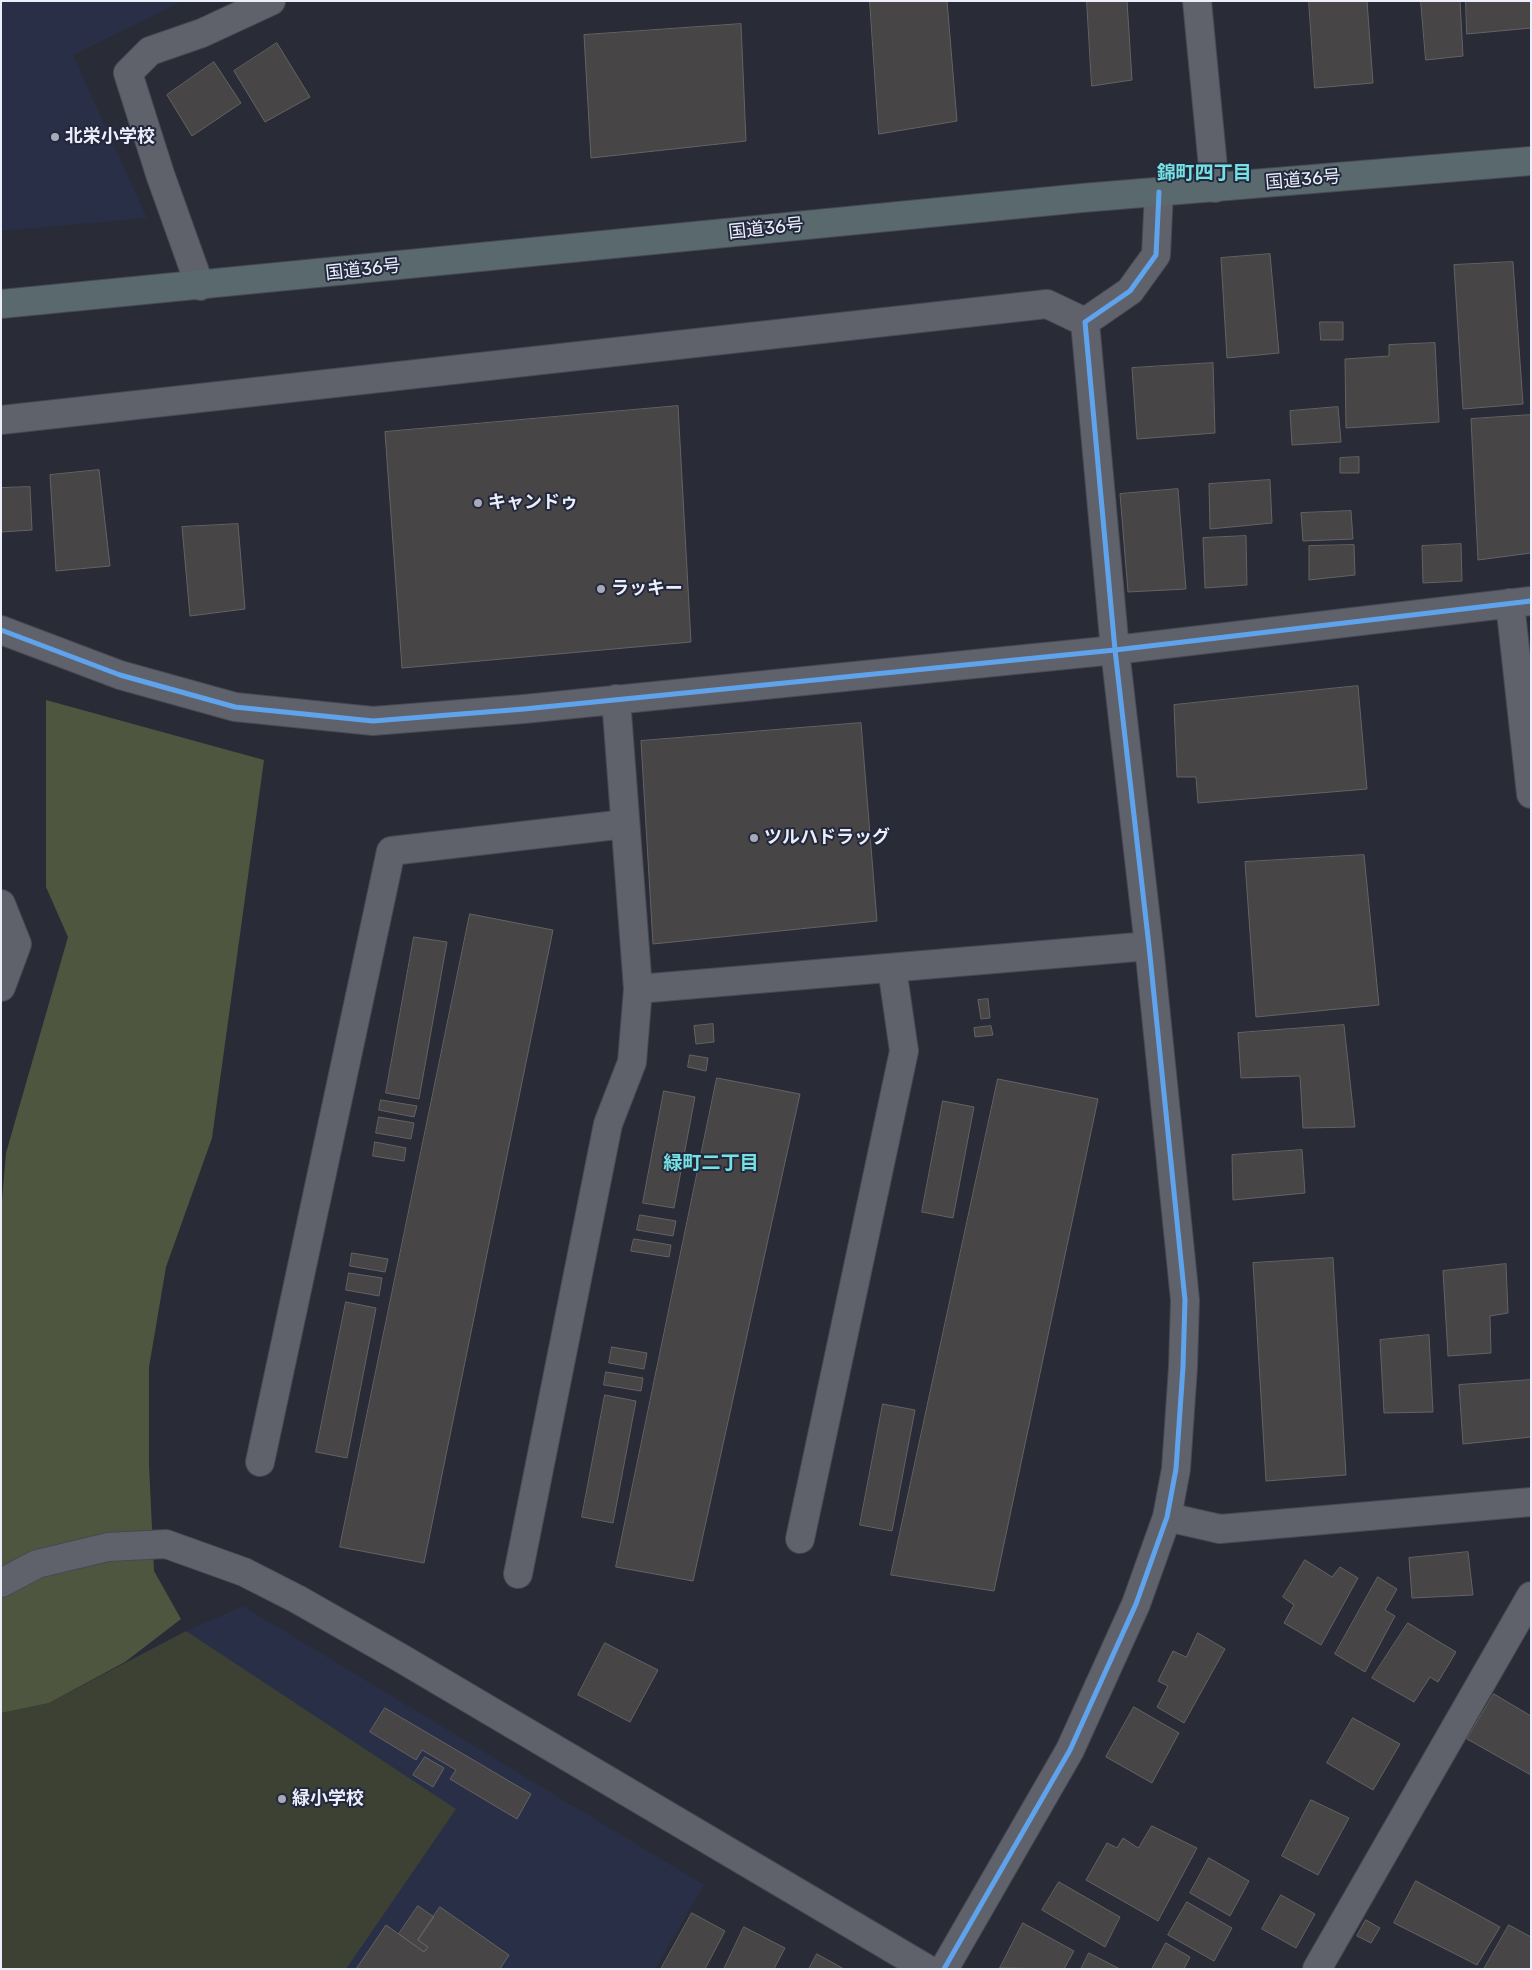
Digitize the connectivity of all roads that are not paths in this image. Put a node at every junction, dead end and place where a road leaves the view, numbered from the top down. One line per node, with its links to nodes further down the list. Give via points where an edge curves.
1 (271, 1): 6 (street, via 202,33 150,51 128,73)
2 (1197, 1): 4 (street)
3 (1531, 161): 4 (highway, 国道36号)
4 (1215, 188): 5 (highway, 国道36号)
5 (1159, 192): 6 (highway, 国道36号); 8 (street, via 1156,255 1130,291)
6 (200, 286): 7 (highway, 国道36号)
7 (1, 304)
8 (1085, 322): 9 (street, via 1047,304); 12 (street)
9 (1, 420)
10 (1521, 602): 12 (street); 14 (street)
11 (1, 630): 13 (street, via 120,675 235,707 373,722)
12 (1115, 650): 13 (street); 17 (street)
13 (616, 699): 15 (street)
14 (1531, 794)
15 (625, 824): 20 (street); 21 (street, via 391,850)
16 (1, 904): 19 (street, via 17,944)
17 (1149, 946): 18 (street); 23 (street, via 1185,1300 1176,1469)
18 (892, 968): 20 (street); 24 (street, via 904,1051)
19 (1, 987)
20 (638, 990): 25 (street, via 632,1062 608,1124)
21 (260, 1462)
22 (1531, 1502): 23 (street, via 1220,1529)
23 (1167, 1517): 29 (street, via 1136,1604 1070,1750)
24 (800, 1539)
25 (518, 1574)
26 (1, 1584): 28 (street, via 36,1564 108,1546 166,1544 244,1572 399,1657)
27 (1531, 1596): 30 (street)
28 (927, 1969)
29 (944, 1969)
30 (1317, 1969)

